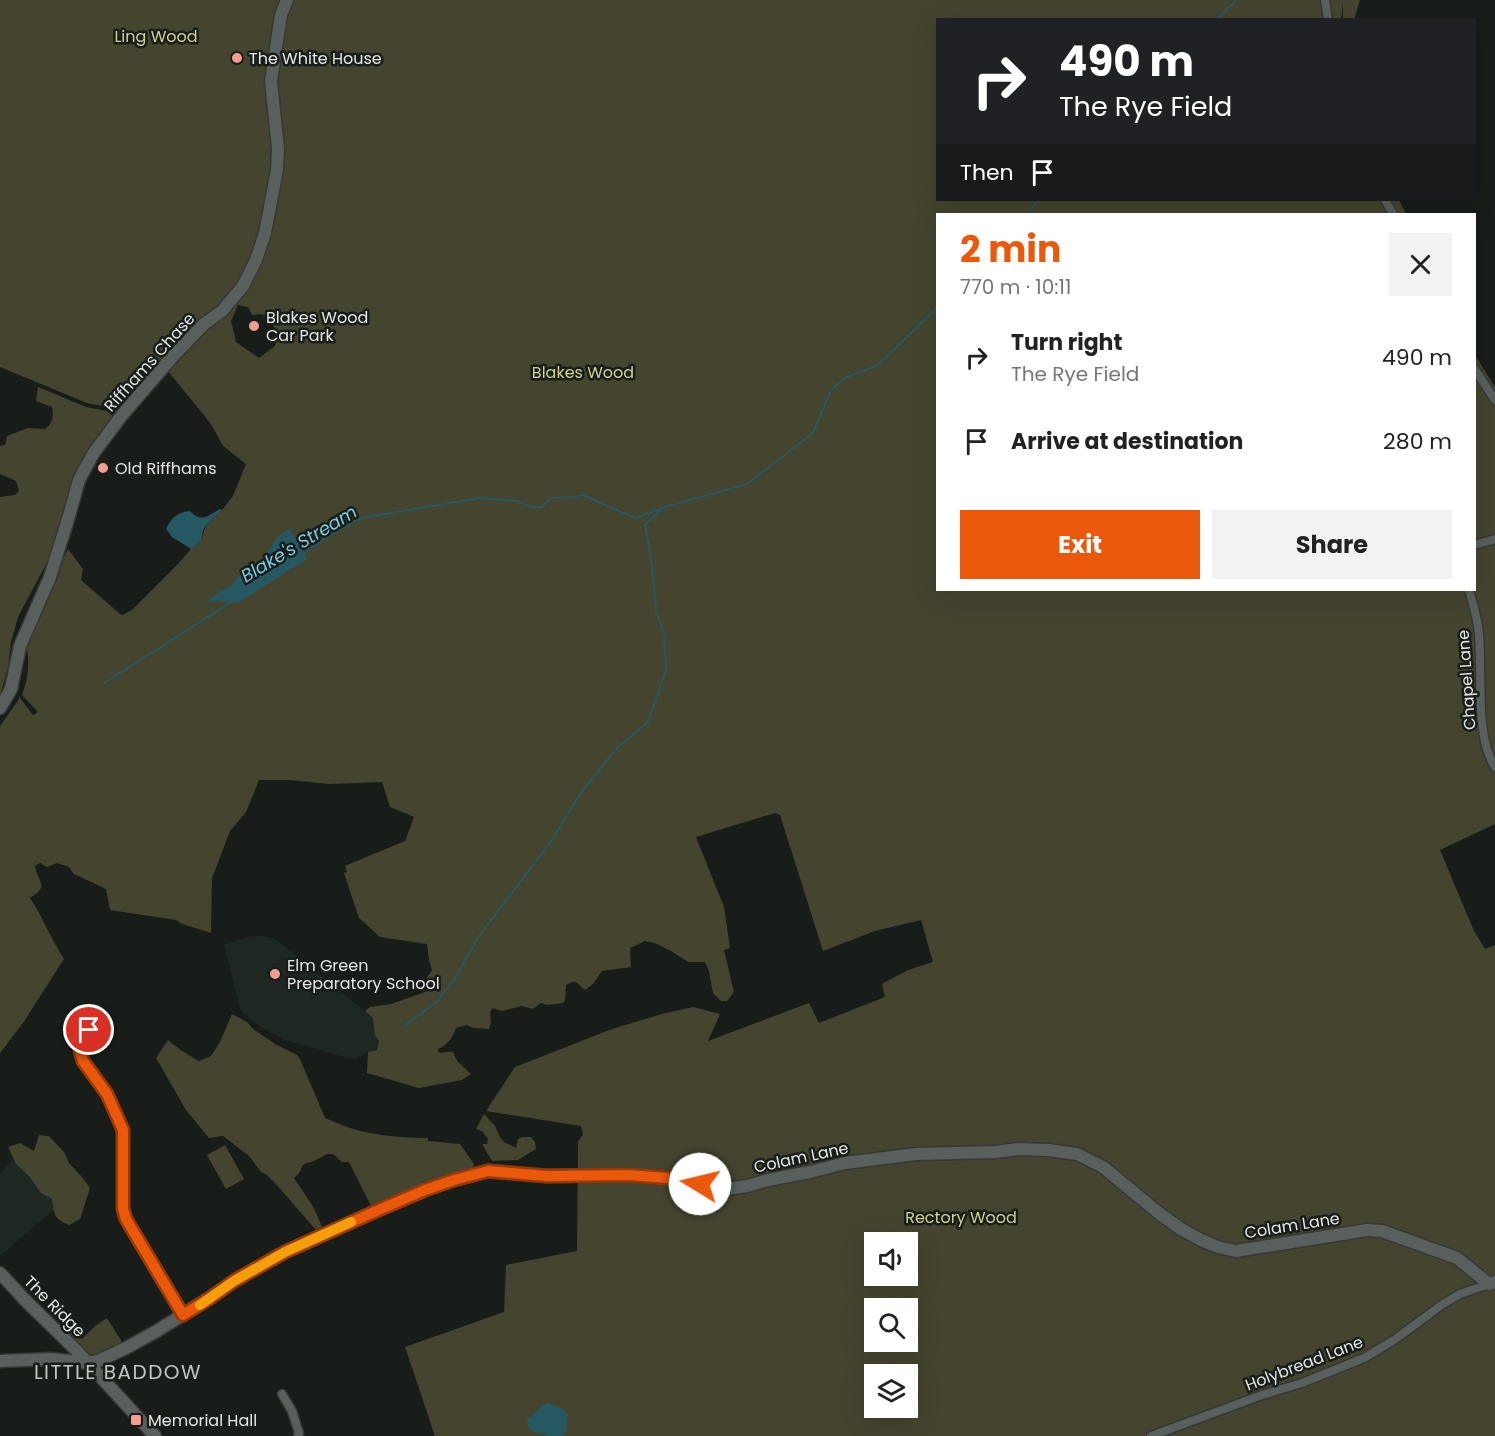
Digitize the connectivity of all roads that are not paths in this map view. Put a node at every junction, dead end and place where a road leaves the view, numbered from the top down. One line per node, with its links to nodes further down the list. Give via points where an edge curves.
1 (287, 0): 9 (street, Riffhams Chase, via 271,81 277,170 256,260 243,286 222,311 173,356 93,454 79,480 50,577 20,646 11,689)
2 (1325, 0): 3 (street)
3 (1328, 18)
4 (1476, 371): 5 (street)
5 (1495, 400)
6 (1495, 539): 7 (street)
7 (1476, 544)
8 (1469, 591): 10 (street, Chapel Lane, via 1478,626 1485,745)
9 (0, 708)
10 (1495, 766)
11 (89, 1030): 14 (street, via 80,1051 83,1061 107,1094 123,1130 126,1219)
12 (0, 1272): 15 (street, The Ridge)
13 (1492, 1283): 14 (street, Colam Lane, via 1457,1258 1382,1231 1367,1230 1236,1251 1218,1247 1181,1229 1103,1167 1077,1154 1019,1149 919,1153 854,1162 727,1189 629,1175 547,1176 488,1171 425,1190 285,1252); 22 (street, Holybread Lane, via 1460,1294 1356,1362)
14 (183, 1315): 18 (street, Colam Lane, via 126,1348)
15 (76, 1350): 17 (street); 18 (street, The Ridge)
16 (0, 1360): 17 (street)
17 (69, 1362): 18 (street)
18 (87, 1363): 20 (street, The Ridge)
19 (282, 1394): 21 (street, via 292,1411)
20 (155, 1436)
21 (298, 1436)
22 (1151, 1436)

